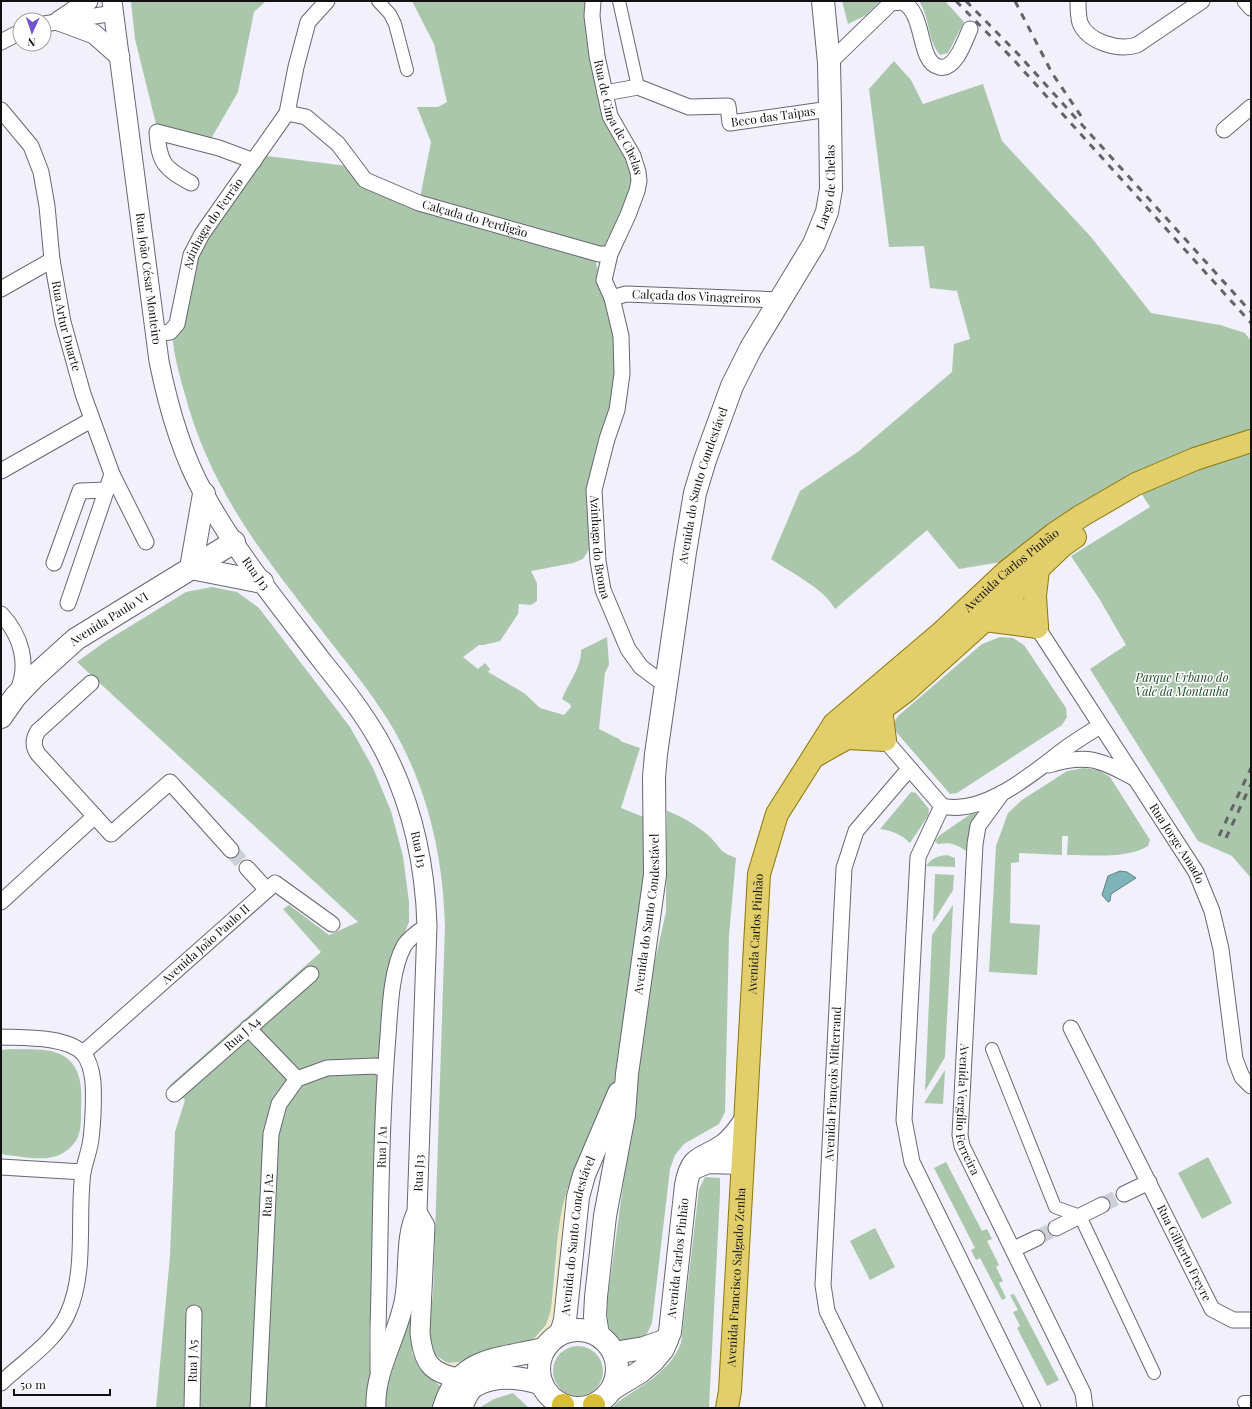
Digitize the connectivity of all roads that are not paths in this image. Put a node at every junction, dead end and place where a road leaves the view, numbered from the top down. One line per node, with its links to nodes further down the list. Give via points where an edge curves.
1 (88, 1): 12 (street)
2 (327, 1): 24 (street, via 308,22)
3 (378, 1): 18 (street, via 395,24)
4 (593, 1): 20 (street, Rua de Cima de Chelas, via 592,16 597,56)
5 (619, 1): 19 (street)
6 (823, 1): 17 (main road, Largo de Chelas)
7 (1078, 1): 8 (street, via 1080,23 1088,34 1103,43 1128,48 1137,45)
8 (1202, 1)
9 (1245, 1): 11 (street)
10 (113, 7): 12 (street); 16 (street, Rua João César Monteiro)
11 (1251, 8)
12 (52, 23): 16 (street, via 94,34)
13 (970, 29): 17 (street, via 952,62 941,68 934,66 926,54 912,9 902,2 891,3)
14 (12, 36): 15 (street)
15 (1, 42)
16 (120, 57): 33 (street, Rua João César Monteiro)
17 (829, 63): 22 (main road, Largo de Chelas)
18 (406, 70)
19 (638, 88): 20 (street, Beco das Taipas); 22 (street, Beco das Taipas, via 689,107 728,106 730,122)
20 (605, 93): 28 (street, Rua de Cima de Chelas, via 610,116 633,156 639,181 638,191)
21 (1251, 107): 25 (street)
22 (830, 109): 32 (main road, Largo de Chelas, via 831,189 827,212 814,244)
23 (1, 110): 29 (street, Rua Artur Duarte, via 31,146 41,172)
24 (287, 113): 26 (street, Azinhaga do Ferrão); 28 (street, Calçada do Perdigão, via 306,117 338,144 365,180 419,203 599,254)
25 (1224, 130)
26 (254, 161): 27 (street, via 219,148 158,132 160,155 170,172); 33 (street, Azinhaga do Ferrão, via 223,201 196,245 188,267 177,324 170,332)
27 (191, 183)
28 (610, 254): 31 (street, Rua de Cima de Chelas, via 604,280)
29 (52, 260): 30 (street); 34 (street, Rua Artur Duarte, via 63,322)
30 (1, 289)
31 (612, 298): 32 (street, Calçada dos Vinagreiros, via 626,294); 55 (street, Azinhaga do Broma, via 621,336 622,374 617,410 594,490 598,561 603,590 628,649 641,667)
32 (780, 300): 55 (main road, Avenida do Santo Condestável, via 732,386 705,460 694,500)
33 (155, 334): 40 (street, Rua João César Monteiro, via 171,412)
34 (91, 420): 37 (street); 38 (street, Rua Artur Duarte)
35 (1251, 441): 41 (main road, Avenida Carlos Pinhão, via 1195,459 1136,484 1081,516)
36 (1251, 456): 41 (main road, Avenida Carlos Pinhão, via 1200,472 1143,497 1095,524)
37 (1, 471)
38 (112, 474): 39 (street); 42 (street, Rua Artur Duarte)
39 (106, 490): 44 (street, via 80,491); 48 (street)
40 (204, 494): 43 (street, Rua João César Monteiro); 45 (main road)
41 (1058, 540): 46 (main road, Avenida Carlos Pinhão); 50 (main road, Avenida Carlos Pinhão, via 1006,572)
42 (146, 542)
43 (234, 542): 45 (main road, Avenida Paulo VI); 47 (street, Rua J13)
44 (54, 563)
45 (191, 568): 47 (main road); 56 (main road, Avenida Paulo VI, via 76,639 46,664)
46 (1038, 569): 49 (main road, Avenida Carlos Pinhão); 52 (main road, via 1035,596)
47 (262, 582): 74 (street, Rua J13, via 350,697 378,738 389,760 406,799 416,835 424,877)
48 (68, 603)
49 (1003, 603): 50 (main road, Avenida Carlos Pinhão); 52 (main road, via 1022,609)
50 (980, 612): 52 (main road); 53 (main road, Avenida Carlos Pinhão); 57 (main road, Avenida Carlos Pinhão, via 906,691)
51 (1, 614): 56 (street, via 16,637 23,658 21,681)
52 (1037, 627): 59 (street, Rua Jorge Amado)
53 (884, 682): 57 (main road); 62 (main road, Avenida Carlos Pinhão, via 834,724)
54 (90, 683): 68 (street, via 38,731 34,746 38,754)
55 (665, 685): 82 (main road, Avenida do Santo Condestável, via 654,776 655,876)
56 (14, 697): 58 (main road, Avenida Paulo VI)
57 (881, 709): 60 (main road, Avenida Carlos Pinhão); 61 (main road)
58 (1, 717)
59 (1100, 726): 63 (street, Avenida Vergílio Ferreira); 65 (street, Rua Jorge Amado)
60 (847, 738): 61 (main road); 62 (main road, Avenida Carlos Pinhão)
61 (885, 740): 64 (street)
62 (812, 758): 86 (main road, Avenida Carlos Pinhão, via 777,814 759,874)
63 (1044, 766): 65 (street, Avenida Vergílio Ferreira, via 1067,759 1094,759); 66 (street, Avenida Vergílio Ferreira)
64 (909, 769): 67 (street); 121 (street, Avenida François Mitterrand, via 856,831 850,844 843,875 823,1285 827,1311)
65 (1136, 779): 84 (street, Rua Jorge Amado, via 1196,872 1212,911 1221,949 1235,1059 1242,1077)
66 (1002, 793): 67 (street, Avenida Vergílio Ferreira, via 964,808); 99 (street, Avenida Vergílio Ferreira, via 978,826 975,844 960,1135 962,1146)
67 (942, 806): 122 (street, via 918,857 904,1120 912,1162)
68 (95, 816): 69 (street, via 111,834 170,782); 72 (street)
69 (231, 850)
70 (247, 868): 71 (street)
71 (267, 890): 73 (street, via 275,883); 80 (street, Avenida João Paulo II)
72 (1, 902)
73 (332, 924)
74 (427, 926): 81 (street, Rua J A1, via 404,946 396,971); 95 (street, Rua J13)
75 (311, 974): 76 (street, Rua J A4)
76 (248, 1028): 83 (street); 85 (street, Rua J A4)
77 (1071, 1028): 92 (street, Rua Gilberto Freyre)
78 (1, 1037): 80 (street, via 62,1042)
79 (992, 1049): 96 (street, via 1055,1208)
80 (83, 1053): 90 (street, via 88,1061 93,1081 90,1144)
81 (385, 1069): 83 (street, via 375,1066 327,1068); 109 (street, Rua J A1)
82 (627, 1074): 102 (main road, Avenida do Santo Condestável, via 584,1175 578,1196 565,1320); 103 (main road, Avenida do Santo Condestável, via 624,1115 605,1216 599,1270 595,1316)
83 (297, 1079): 117 (street, Rua J A2, via 279,1104 271,1134)
84 (1251, 1086)
85 (174, 1094)
86 (744, 1122): 87 (main road, Avenida Carlos Pinhão, via 734,1137); 88 (main road, Avenida Carlos Pinhão)
87 (712, 1152): 88 (main road, via 726,1152); 91 (main road, Avenida Carlos Pinhão, via 694,1162)
88 (741, 1163): 91 (main road, via 708,1162 699,1165); 113 (main road, Avenida Francisco Salgado Zenha)
89 (1, 1167): 90 (street)
90 (83, 1172): 110 (street, via 78,1279 72,1303 65,1320 56,1331)
91 (688, 1176): 104 (main road, Avenida Carlos Pinhão, via 672,1324)
92 (1149, 1182): 93 (street); 101 (street, Rua Gilberto Freyre, via 1212,1309 1233,1320)
93 (1124, 1194)
94 (1102, 1205): 96 (street)
95 (417, 1212): 108 (street, Rua J13, via 425,1226 420,1332 424,1358 432,1367); 109 (street, Rua J13, via 411,1223 404,1302)
96 (1080, 1216): 97 (street); 107 (street)
97 (1056, 1228)
98 (1037, 1238): 99 (street)
99 (1014, 1249): 123 (street, Avenida Vergílio Ferreira, via 1083,1394)
100 (194, 1314): 116 (street, Rua J A5)
101 (1251, 1320)
102 (561, 1333): 103 (main road, via 586,1330); 105 (main road)
103 (598, 1335): 106 (main road, via 608,1343)
104 (667, 1340): 106 (main road, via 644,1348); 112 (main road, Avenida Carlos Pinhão, via 647,1366)
105 (544, 1349): 108 (main road, via 487,1362 471,1368); 111 (main road, via 539,1372)
106 (614, 1353): 112 (main road, via 617,1372)
107 (1154, 1373)
108 (459, 1378): 119 (main road, via 449,1393)
109 (378, 1381): 118 (street, Rua J13)
110 (1, 1383)
111 (542, 1384): 114 (main road, via 550,1396); 120 (main road, via 518,1378 497,1379 476,1385 466,1395)
112 (612, 1389): 115 (main road)
113 (730, 1402)
114 (563, 1406): 115 (main road)
115 (594, 1406)
116 (192, 1408)
117 (258, 1408)
118 (376, 1408)
119 (444, 1408)
120 (460, 1408)
121 (875, 1408)
122 (1033, 1408)
123 (1085, 1408)

